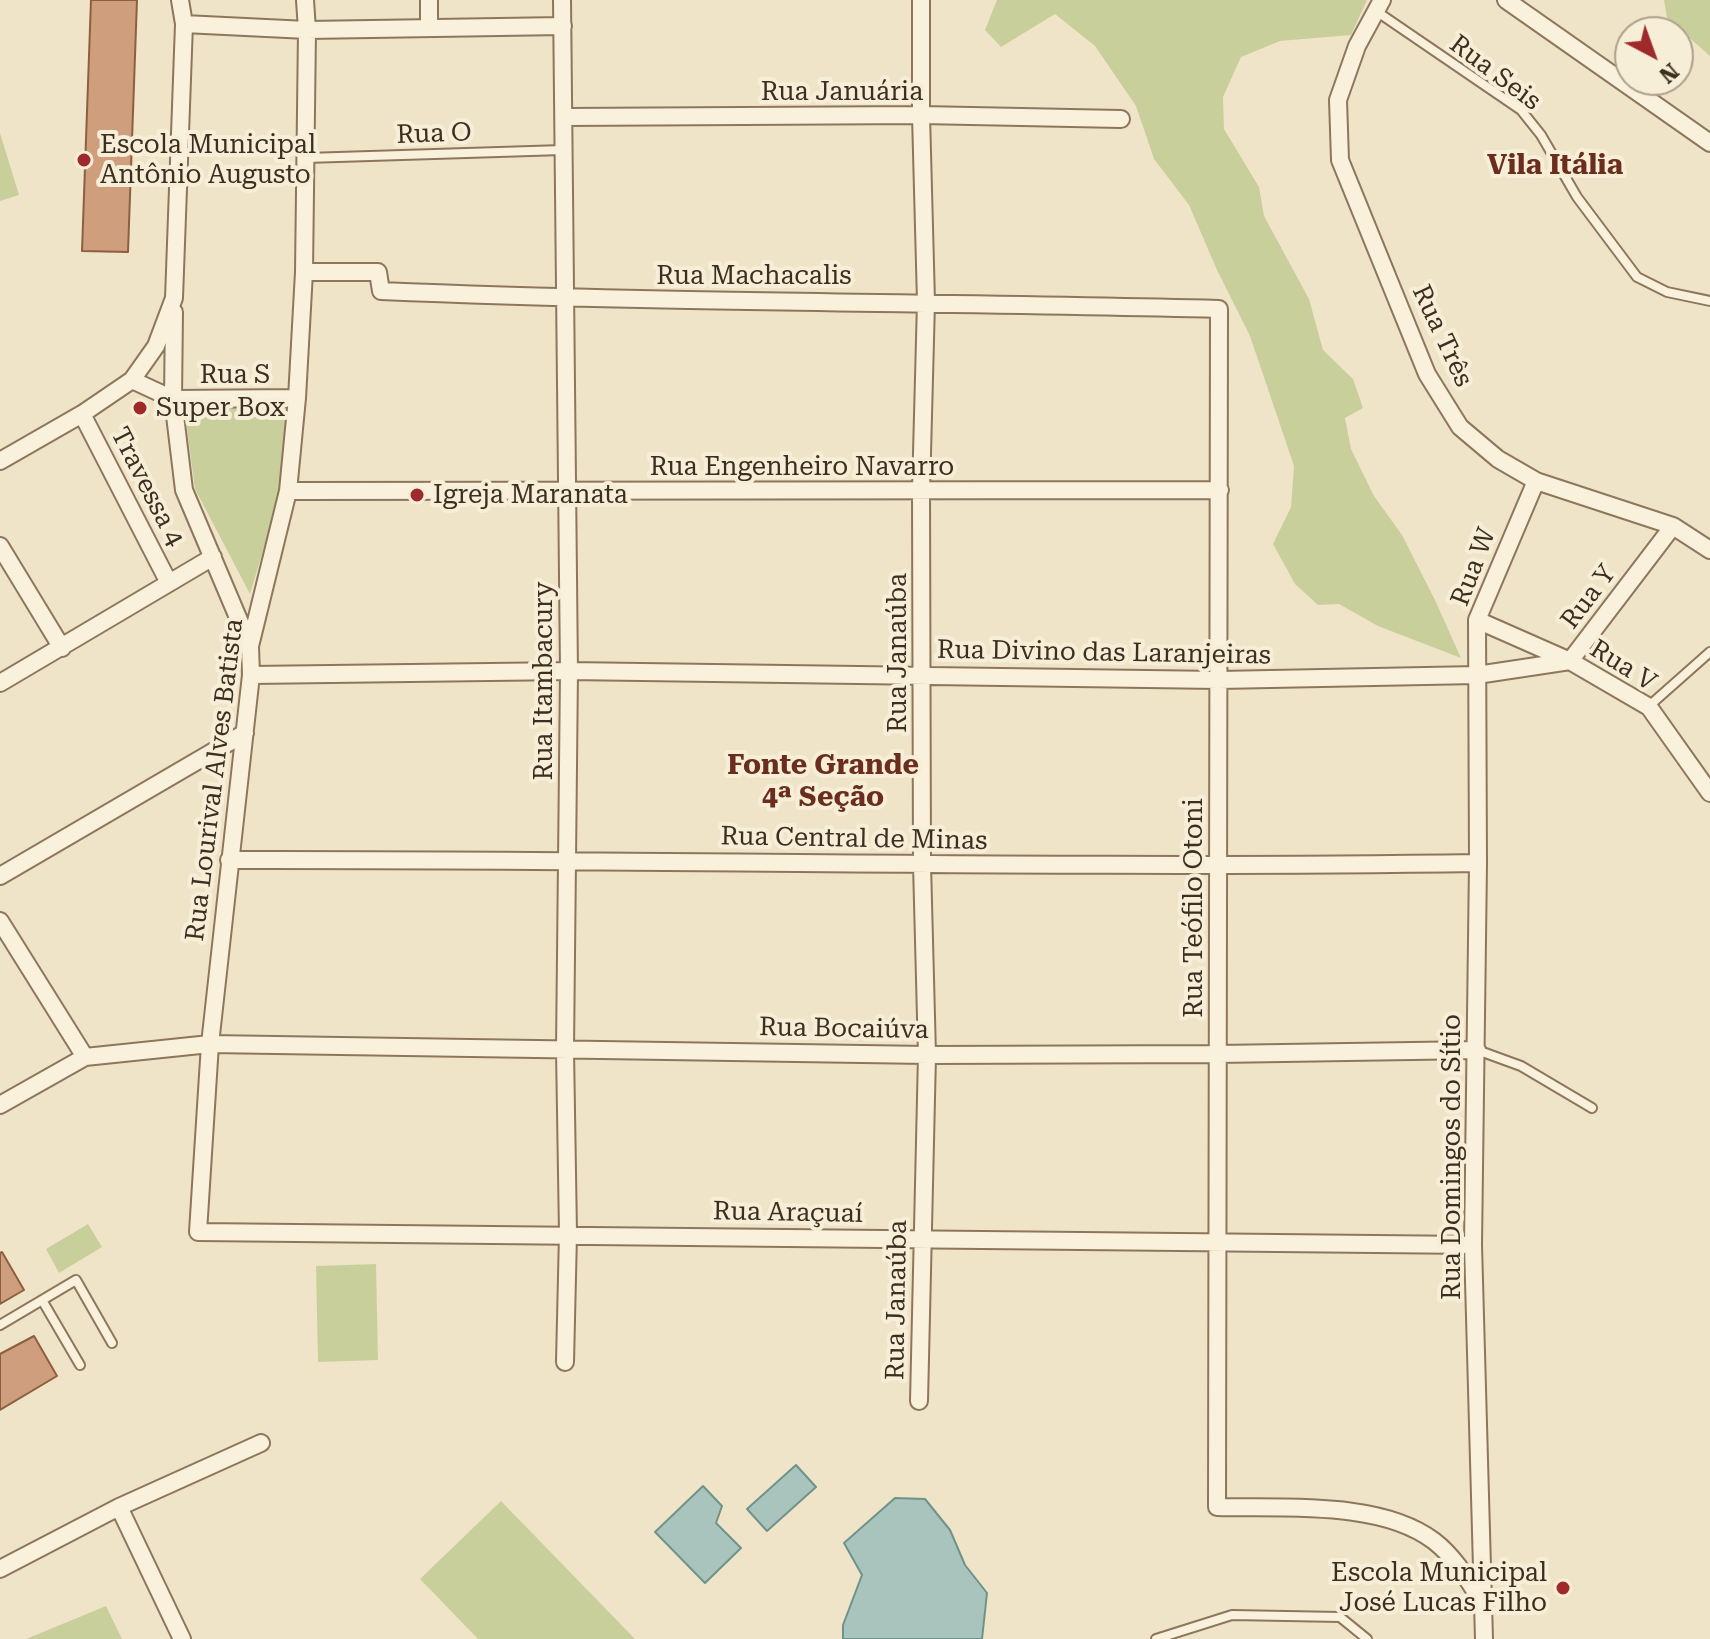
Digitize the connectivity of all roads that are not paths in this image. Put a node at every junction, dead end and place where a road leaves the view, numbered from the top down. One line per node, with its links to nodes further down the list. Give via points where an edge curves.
1 (180, 0): 8 (street)
2 (305, 0): 11 (street, Rua Lourival Alves Batista)
3 (429, 0): 10 (street)
4 (562, 0): 9 (street, Rua Itambacury)
5 (921, 0): 12 (street, Rua Janaúba)
6 (1506, 0): 15 (street)
7 (1379, 6): 21 (lane, Rua Seis, via 1521,110 1637,277 1667,292); 29 (street, Rua Três, via 1357,46 1338,100 1340,160 1427,374 1460,427 1498,459)
8 (184, 24): 11 (street); 19 (street)
9 (563, 26): 10 (street); 13 (street, Rua Itambacury)
10 (429, 28): 11 (street)
11 (307, 30): 17 (street, Rua Lourival Alves Batista)
12 (921, 115): 13 (street, Rua Januária); 14 (street, Rua Januária); 22 (street, Rua Janaúba)
13 (564, 117): 16 (street, Rua Itambacury)
14 (1121, 119)
15 (1710, 143)
16 (563, 150): 17 (lane, Rua O); 20 (street, Rua Itambacury)
17 (306, 158): 18 (street, Rua Lourival Alves Batista)
18 (304, 272): 20 (street, Rua Machacalis, via 378,272 381,291); 25 (street, Rua Lourival Alves Batista)
19 (174, 298): 24 (street, via 156,346); 26 (street)
20 (566, 299): 22 (street, Rua Machacalis); 30 (street, Rua Itambacury)
21 (1710, 301)
22 (926, 302): 23 (street, Rua Machacalis); 33 (street, Rua Janaúba)
23 (1219, 309): 31 (street, Rua Teófilo Otoni)
24 (132, 380): 26 (street); 27 (street)
25 (297, 398): 26 (street, Rua S); 32 (street, Rua Lourival Alves Batista)
26 (173, 399): 37 (street, via 184,490)
27 (82, 414): 28 (street); 38 (street, Travessa 4)
28 (0, 461)
29 (1536, 481): 34 (street, Rua Três); 39 (street, Rua W)
30 (568, 490): 32 (street, Rua Engenheiro Navarro); 33 (street, Rua Engenheiro Navarro); 44 (street, Rua Itambacury)
31 (1220, 490): 33 (street, Rua Engenheiro Navarro); 48 (street, Rua Teófilo Otoni)
32 (288, 491): 40 (street, Rua Lourival Alves Batista)
33 (921, 491): 46 (street, Rua Janaúba)
34 (1673, 526): 36 (street, Rua Três); 43 (street, Rua Y)
35 (0, 546): 41 (street)
36 (1710, 550)
37 (213, 557): 38 (street); 40 (street)
38 (169, 583): 41 (street)
39 (1477, 620): 43 (street, Rua V); 47 (street, Rua W)
40 (250, 646): 45 (street, Rua Lourival Alves Batista)
41 (62, 648): 49 (street)
42 (1710, 652): 50 (lane)
43 (1570, 661): 47 (street, Rua Y); 50 (street, Rua V)
44 (569, 671): 45 (street, Rua Divino das Laranjeiras); 46 (street, Rua Divino das Laranjeiras); 54 (street, Rua Itambacury)
45 (251, 675): 51 (street, Rua Lourival Alves Batista)
46 (923, 675): 48 (street, Rua Divino das Laranjeiras); 56 (street, Rua Janaúba)
47 (1477, 675): 48 (street, Rua Divino das Laranjeiras); 55 (street, Rua Domingos do Sítio)
48 (1219, 680): 57 (street, Rua Teófilo Otoni)
49 (0, 683)
50 (1649, 707): 52 (street, Rua V)
51 (245, 733): 53 (street, Rua Lourival Alves Batista); 58 (street)
52 (1710, 793)
53 (229, 860): 54 (street, Rua Central de Minas); 60 (street, Rua Lourival Alves Batista)
54 (566, 860): 56 (street, Rua Central de Minas); 61 (street, Rua Itambacury)
55 (1478, 863): 57 (street, Rua Central de Minas); 62 (street, Rua Domingos do Sítio)
56 (922, 864): 57 (street, Rua Central de Minas); 64 (street, Rua Janaúba)
57 (1218, 867): 63 (street, Rua Teófilo Otoni)
58 (0, 876)
59 (0, 921): 65 (street)
60 (210, 1044): 61 (street, Rua Bocaiúva); 65 (street, Rua Bocaiúva); 68 (street, Rua Lourival Alves Batista)
61 (565, 1050): 64 (street, Rua Bocaiúva); 69 (street, Rua Itambacury)
62 (1477, 1050): 63 (street, Rua Bocaiúva); 67 (lane, via 1521,1066); 72 (street, Rua Domingos do Sítio)
63 (1218, 1054): 64 (street, Rua Bocaiúva); 71 (street, Rua Teófilo Otoni)
64 (927, 1055): 70 (street, Rua Janaúba)
65 (85, 1057): 66 (street)
66 (0, 1105)
67 (1592, 1108)
68 (198, 1232): 69 (street, Rua Araçuaí)
69 (568, 1234): 70 (street, Rua Araçuaí); 76 (street, Rua Itambacury)
70 (922, 1239): 71 (street, Rua Araçuaí); 78 (street, Rua Janaúba)
71 (1217, 1241): 72 (street, Rua Araçuaí); 82 (street, Rua Teófilo Otoni, via 1217,1507 1368,1512 1402,1522 1458,1564)
72 (1473, 1245): 82 (street, Rua Domingos do Sítio)
73 (42, 1300): 74 (lane); 75 (lane, via 76,1280); 77 (lane)
74 (0, 1325)
75 (112, 1343)
76 (565, 1362)
77 (80, 1365)
78 (919, 1401)
79 (261, 1443): 80 (street)
80 (119, 1507): 81 (street); 83 (street)
81 (0, 1569)
82 (1484, 1605): 86 (street, Rua Domingos do Sítio)
83 (182, 1639)
84 (1156, 1639): 85 (lane, via 1232,1615 1340,1617)
85 (1367, 1639)
86 (1484, 1639)

